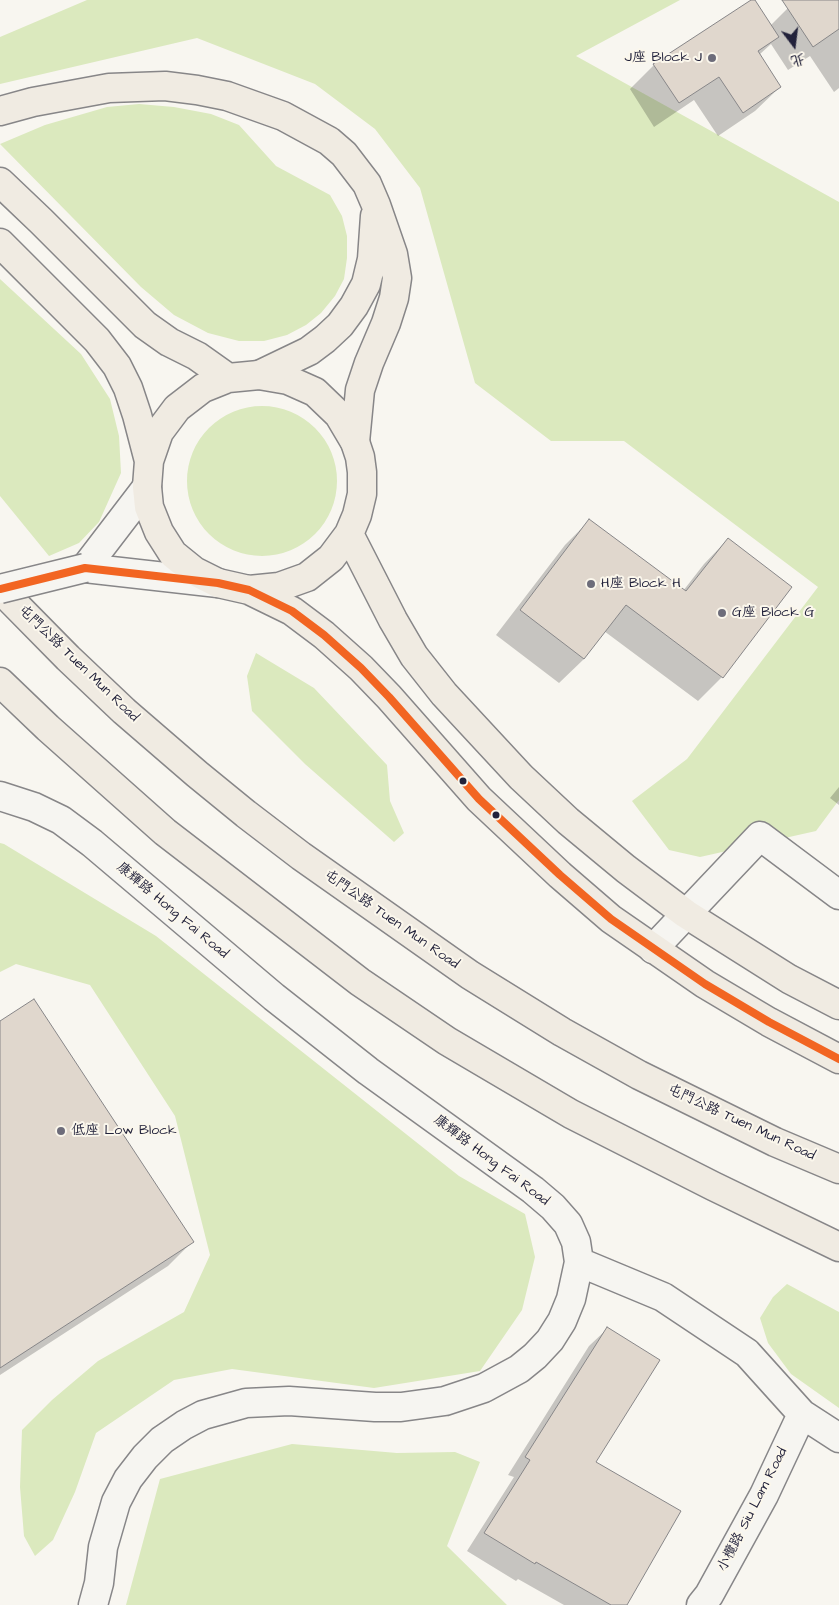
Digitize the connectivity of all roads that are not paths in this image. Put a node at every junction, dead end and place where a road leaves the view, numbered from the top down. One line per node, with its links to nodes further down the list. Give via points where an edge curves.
1 (78, 93): 2 (main road); 3 (main road); 5 (main road, via 119,87 165,86 227,96 254,105 308,129 344,154 367,184)
2 (0, 111)
3 (0, 127)
4 (0, 182): 8 (main road, via 145,325)
5 (376, 205): 7 (main road, via 372,259 366,284 354,306 340,326 310,351); 9 (main road, via 394,254 397,278 386,323 360,390)
6 (6, 249): 10 (main road, via 97,340 117,366 137,415)
7 (259, 375): 8 (main road); 9 (main road, via 288,380 315,392 339,415)
8 (228, 378): 10 (main road, via 203,388 177,408 159,432)
9 (355, 442): 11 (main road, via 362,472 362,494 358,515)
10 (148, 474): 12 (street); 13 (main road, via 150,507 159,532 174,554 194,571)
11 (349, 534): 15 (main road, via 331,558 306,576 279,587); 19 (main road, via 393,620 444,694 568,821)
12 (85, 568): 13 (street); 14 (street, bridge)
13 (218, 584): 15 (main road)
14 (0, 589): 23 (main road, 屯門公路 Tuen Mun Road, via 68,658 197,774 301,856 470,975 639,1075 775,1142)
15 (249, 590): 20 (main road, via 292,611 324,635 389,697 505,824 560,876)
16 (0, 682): 24 (main road, via 165,832 360,982 439,1036 571,1114)
17 (0, 796): 25 (street, 康輝路 Hong Fai Road, via 34,807 92,842 352,1059 533,1190 568,1224 576,1242)
18 (839, 895): 19 (street, via 760,836)
19 (686, 914): 20 (street); 21 (main road, via 789,980)
20 (653, 949): 22 (main road, via 768,1022)
21 (839, 1005)
22 (839, 1059)
23 (839, 1169)
24 (839, 1247)
25 (579, 1262): 26 (street, via 664,1297 747,1353); 28 (street, 康輝路 Hong Fai Road, via 572,1299 550,1340 519,1369 484,1388 445,1401 401,1407 289,1401 246,1403 203,1415 162,1440 128,1479 116,1502 103,1547)
26 (802, 1414): 27 (street); 29 (street, 小欖路 Siu Lam Road, via 764,1495)
27 (839, 1438)
28 (93, 1605)
29 (701, 1605)

